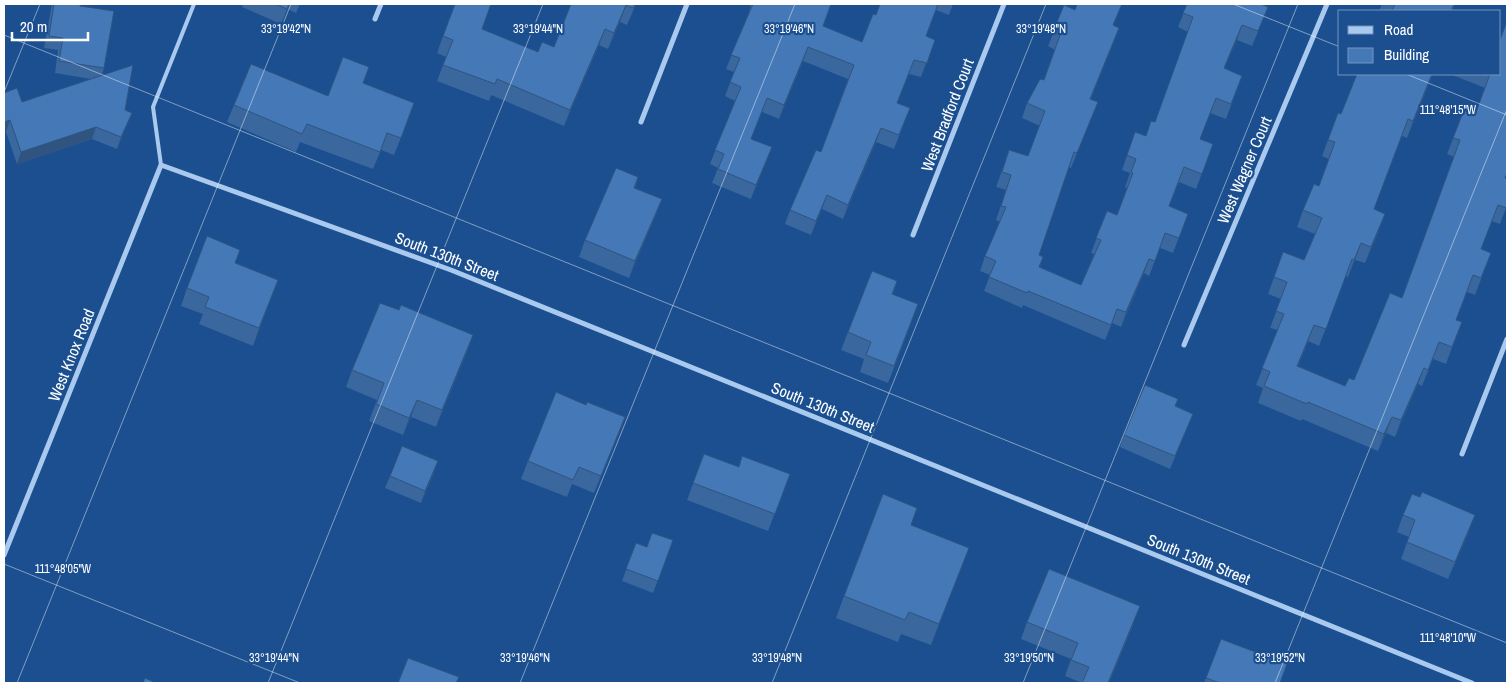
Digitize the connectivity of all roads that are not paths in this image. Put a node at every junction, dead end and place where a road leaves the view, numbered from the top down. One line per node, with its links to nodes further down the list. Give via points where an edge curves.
1 (194, 4): 8 (lane, via 153,107)
2 (381, 4): 6 (street)
3 (687, 4): 7 (street)
4 (1004, 4): 9 (street, West Bradford Court)
5 (1327, 4): 11 (street, West Wagner Court)
6 (375, 19)
7 (641, 122)
8 (161, 164): 13 (street, West Knox Road); 14 (street, South 130th Street, via 451,270)
9 (913, 235)
10 (1507, 339): 12 (street)
11 (1184, 345)
12 (1462, 454)
13 (4, 555)
14 (1472, 683)

